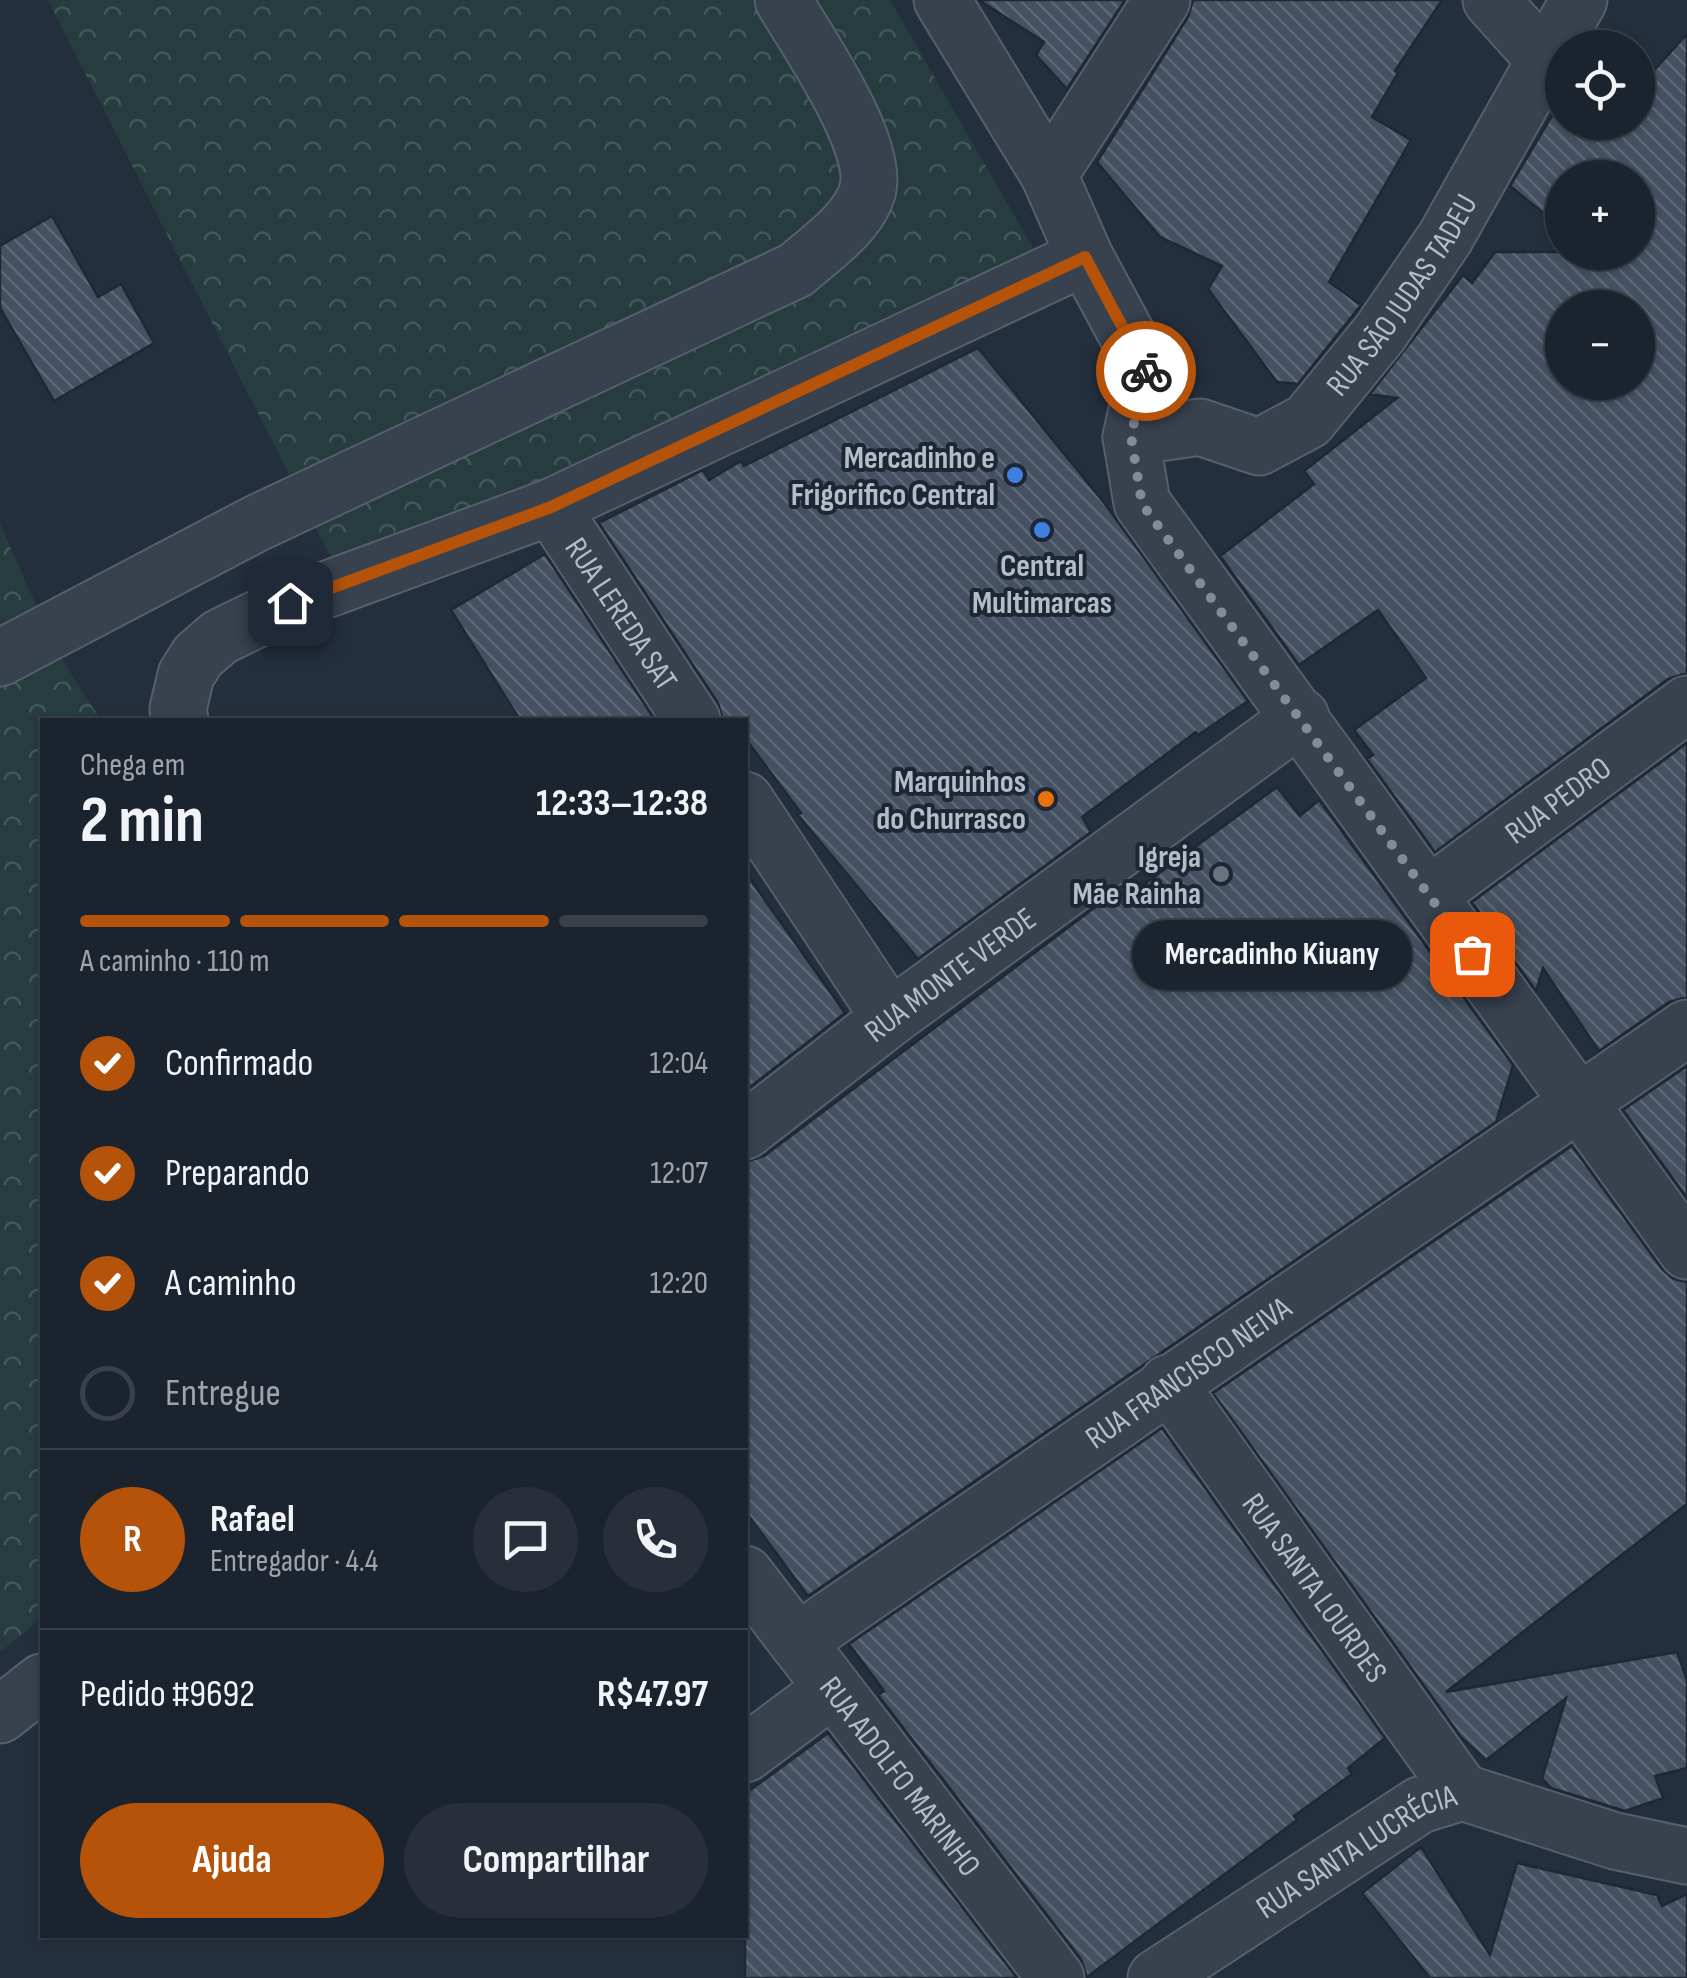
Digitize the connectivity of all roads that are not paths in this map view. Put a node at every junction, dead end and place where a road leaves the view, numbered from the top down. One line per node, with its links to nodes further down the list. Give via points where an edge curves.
1 (783, 0): 11 (street, via 850,116 866,162 868,188 834,237 796,270)
2 (942, 0): 7 (street)
3 (1162, 0): 7 (street)
4 (1492, 0): 6 (street)
5 (1579, 0): 6 (street, RUA SÃO JUDAS TADEU)
6 (1544, 59): 9 (street, RUA SÃO JUDAS TADEU, via 1445,238 1349,375 1308,421 1259,447 1200,428)
7 (1049, 175): 8 (street)
8 (1085, 257): 9 (street, via 1146,370); 10 (street)
9 (1131, 436): 15 (street, via 1142,504)
10 (551, 507): 12 (street); 17 (street, RUA LEREDA SAT)
11 (257, 523): 12 (street); 13 (street)
12 (290, 603): 16 (street, via 220,637 198,656 186,675)
13 (0, 658)
14 (1687, 704): 19 (street, RUA PEDRO)
15 (1301, 717): 19 (street); 20 (street, RUA MONTE VERDE)
16 (180, 718)
17 (691, 718)
18 (748, 805): 20 (street)
19 (1429, 895): 22 (street)
20 (890, 1018): 23 (street, RUA MONTE VERDE)
21 (1687, 1028): 22 (street, RUA FRANCISCO NEIVA)
22 (1579, 1102): 24 (street); 25 (street, RUA FRANCISCO NEIVA)
23 (748, 1128)
24 (1687, 1251)
25 (1168, 1382): 27 (street, RUA FRANCISCO NEIVA); 32 (street, RUA SANTA LOURDES)
26 (748, 1578): 27 (street, RUA ADOLFO MARINHO)
27 (797, 1642): 29 (street, RUA ADOLFO MARINHO)
28 (40, 1684): 30 (street)
29 (832, 1689): 31 (street); 34 (street, RUA ADOLFO MARINHO)
30 (0, 1715)
31 (748, 1752)
32 (1462, 1792): 33 (street, RUA SANTA LUCRÉCIA, via 1615,1841); 35 (street, RUA SANTA LUCRÉCIA, via 1420,1805)
33 (1687, 1856)
34 (1056, 1978)
35 (1156, 1978)

